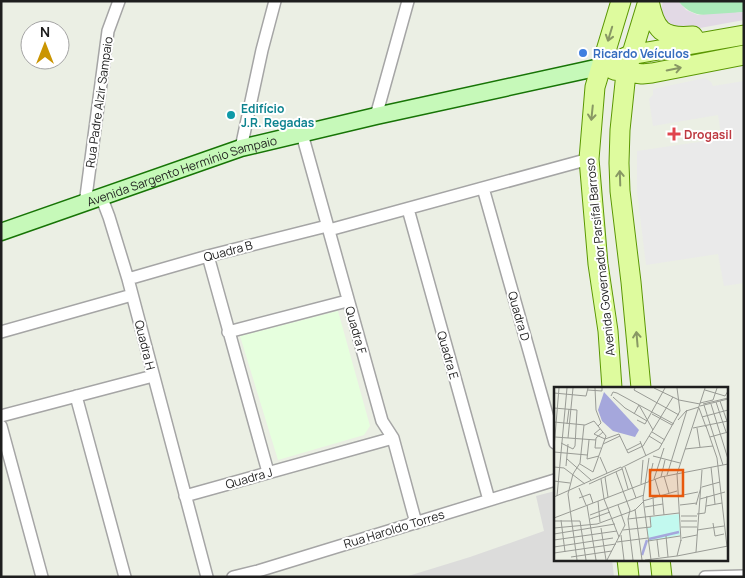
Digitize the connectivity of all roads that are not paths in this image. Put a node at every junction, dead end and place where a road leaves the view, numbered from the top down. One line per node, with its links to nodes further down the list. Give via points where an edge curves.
1 (119, 1): 16 (street, Rua Padre Alzir Sampaio, via 108,31)
2 (274, 1): 12 (street)
3 (408, 1): 10 (street)
4 (620, 1): 9 (main road, Avenida Governador Parsifal Barroso, one-way to 9)
5 (649, 1): 6 (main road, via 652,18 667,35); 8 (main road)
6 (744, 34): 8 (main road, Avenida Sargento Hermínio Sampaio)
7 (744, 55): 8 (main road, Avenida Sargento Hermínio Sampaio, one-way to 7, via 652,73)
8 (628, 64): 9 (main road, Avenida Sargento Hermínio Sampaio); 28 (main road, one-way to 8, via 620,191 620,130)
9 (600, 67): 10 (main road, Avenida Sargento Hermínio Sampaio); 13 (main road, Avenida Governador Parsifal Barroso, one-way to 13, via 594,94)
10 (376, 116): 11 (main road, Avenida Sargento Hermínio Sampaio)
11 (302, 134): 12 (main road, Avenida Sargento Hermínio Sampaio); 18 (street, Quadra F)
12 (241, 148): 15 (main road, Avenida Sargento Hermínio Sampaio)
13 (589, 159): 14 (street); 27 (main road, Avenida Governador Parsifal Barroso)
14 (483, 188): 17 (street); 33 (street, Quadra D)
15 (100, 196): 16 (main road, Avenida Sargento Hermínio Sampaio); 21 (street, Quadra H)
16 (84, 204): 19 (main road, Avenida Sargento Hermínio Sampaio)
17 (408, 209): 18 (street); 37 (street, Quadra E)
18 (328, 228): 20 (street, Quadra B); 23 (street, Quadra F)
19 (1, 232)
20 (208, 256): 21 (street, Quadra B); 25 (street)
21 (128, 279): 22 (street, Quadra H)
22 (132, 295): 24 (street); 26 (street, Quadra H)
23 (347, 301): 25 (street); 32 (street, Quadra F, via 382,421)
24 (1, 332)
25 (228, 332): 34 (street)
26 (153, 376): 29 (street); 36 (street, Quadra H)
27 (612, 387)
28 (641, 387)
29 (76, 396): 30 (street); 44 (street)
30 (1, 416)
31 (1, 426): 43 (street)
32 (393, 438): 34 (street, Quadra J); 38 (street, Quadra F)
33 (554, 439)
34 (268, 472): 36 (street, Quadra J)
35 (554, 480): 37 (street, Rua Haroldo Torres)
36 (185, 496): 45 (street)
37 (489, 500): 38 (street, Rua Haroldo Torres)
38 (416, 523): 41 (street, Rua Haroldo Torres)
39 (627, 560): 47 (main road)
40 (660, 560): 48 (main road)
41 (258, 574): 46 (street, Rua Haroldo Torres)
42 (744, 576): 49 (street)
43 (42, 577)
44 (125, 577)
45 (207, 577)
46 (233, 577)
47 (628, 577)
48 (662, 577)
49 (705, 577)

